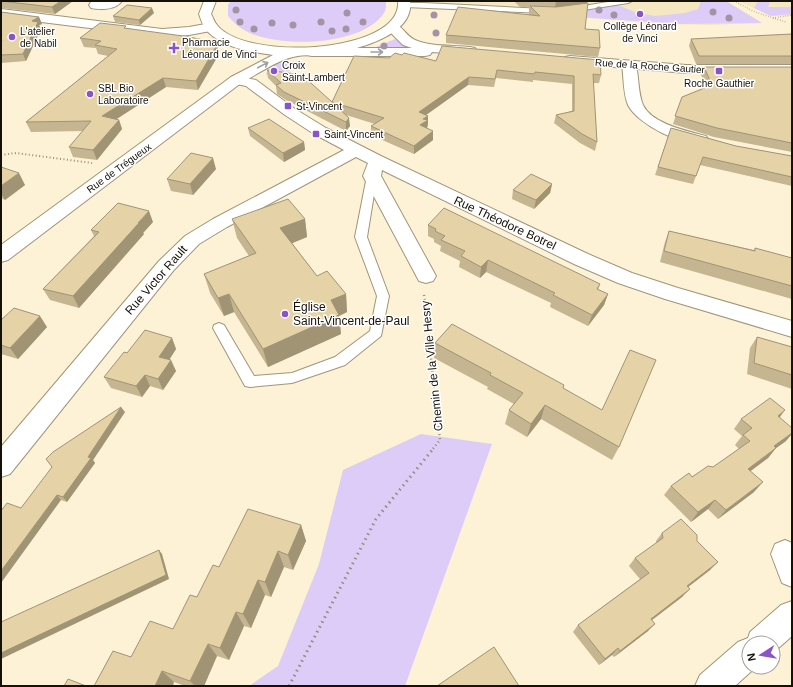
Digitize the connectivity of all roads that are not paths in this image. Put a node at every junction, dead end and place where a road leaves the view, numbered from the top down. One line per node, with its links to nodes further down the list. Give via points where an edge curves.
1 (116, 1): 5 (street, via 112,4)
2 (210, 1): 7 (street, via 205,14)
3 (628, 1): 4 (lane, via 559,11)
4 (405, 3): 8 (street, via 402,16)
5 (94, 5)
6 (1, 13): 7 (street, via 162,33 189,32)
7 (211, 27): 9 (street)
8 (393, 27): 11 (street, via 372,39 344,48); 11 (street, one-way to 8, via 484,52 422,47 408,42)
9 (235, 43): 10 (street, via 261,50); 15 (street, Rue de Trégueux, via 244,60)
10 (292, 52): 11 (street); 15 (street, Rue de Trégueux, one-way to 10)
11 (310, 52)
12 (555, 58): 13 (street, Rue de la Roche Gautier)
13 (629, 65): 14 (street, Rue de la Roche Gautier, via 716,70); 16 (street, via 636,105 641,113 652,122 672,131)
14 (792, 69)
15 (236, 80): 17 (street, Rue Théodore Botrel, via 251,83 290,112); 19 (street, Rue de Trégueux)
16 (716, 142)
17 (356, 150): 18 (street, Rue Théodore Botrel); 23 (street, Rue Victor Rault, via 192,240 166,266)
18 (374, 169): 20 (street); 21 (lane, via 361,237 383,296 376,333 340,361 292,378 250,382); 22 (street, Rue Théodore Botrel, via 625,278)
19 (1, 255)
20 (426, 276)
21 (219, 328)
22 (792, 329)
23 (1, 466)
24 (792, 616): 25 (street)
25 (770, 635)
26 (741, 660): 27 (street)
27 (711, 686)

